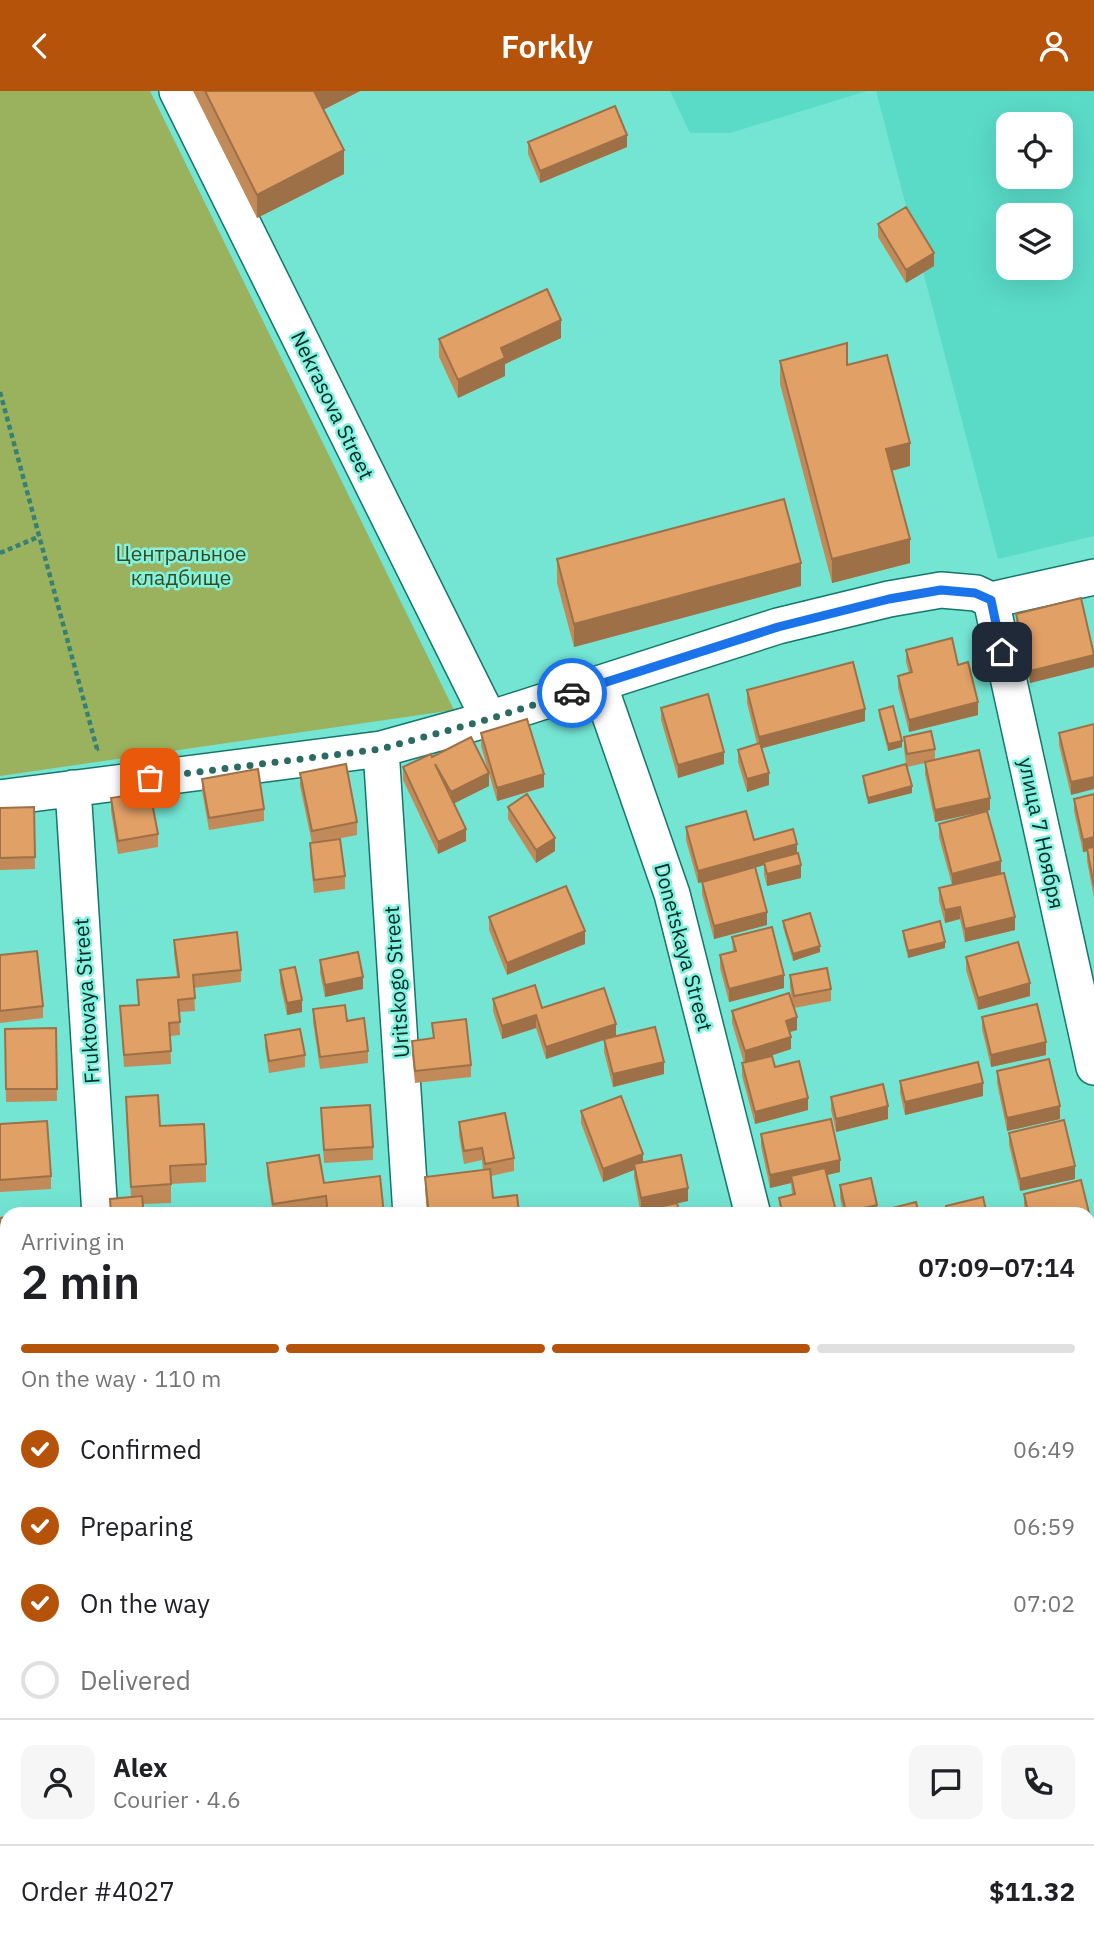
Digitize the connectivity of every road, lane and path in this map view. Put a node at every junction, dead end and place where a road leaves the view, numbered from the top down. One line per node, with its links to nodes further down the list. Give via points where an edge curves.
1 (177, 91): 8 (street, Nekrasova Street)
2 (0, 392): 3 (path)
3 (38, 537): 4 (path); 9 (path)
4 (0, 553)
5 (1094, 577): 6 (street)
6 (991, 600): 7 (street, via 975,593 941,590 889,599 778,627); 13 (street, улица 7 Ноября)
7 (600, 684): 8 (street); 16 (street, Donetskaya Street, via 672,894)
8 (489, 719): 10 (street)
9 (97, 749)
10 (381, 749): 11 (street); 15 (street, Uritskogo Street)
11 (73, 788): 12 (street); 14 (street, Fruktovaya Street)
12 (0, 798)
13 (1094, 1067)
14 (99, 1207)
15 (410, 1207)
16 (751, 1207)

